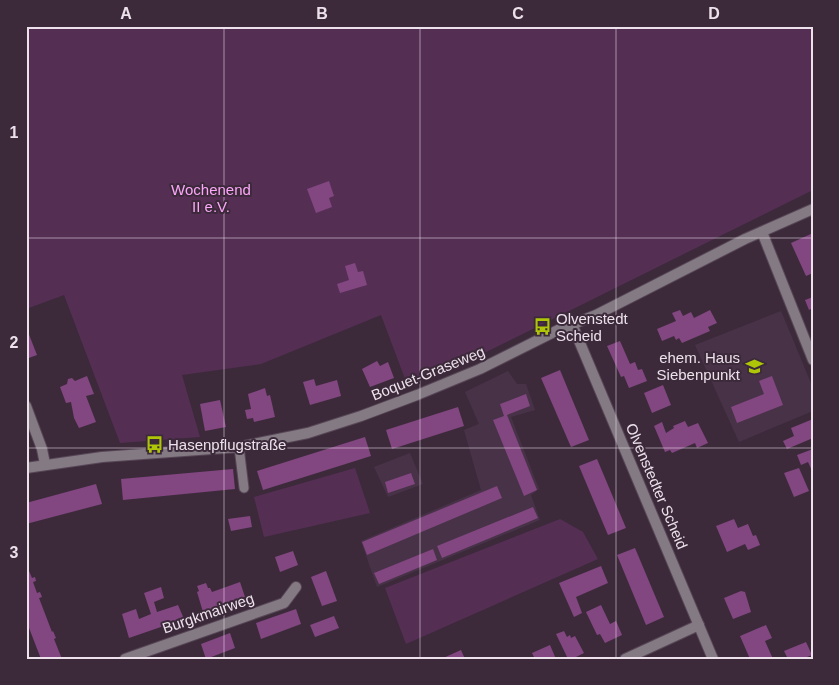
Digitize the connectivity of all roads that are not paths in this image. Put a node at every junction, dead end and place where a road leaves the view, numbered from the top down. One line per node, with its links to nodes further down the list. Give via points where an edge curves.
1 (813, 208): 2 (street, Boquet-Graseweg)
2 (762, 232): 3 (street, Boquet-Graseweg); 4 (street)
3 (572, 324): 6 (street, Boquet-Graseweg, via 480,369 417,395 308,433); 11 (street, Olvenstedter Scheid)
4 (813, 360)
5 (26, 406): 7 (street)
6 (239, 447): 7 (street, Boquet-Graseweg); 9 (lane)
7 (45, 464): 8 (street, Boquet-Graseweg)
8 (26, 468)
9 (244, 488)
10 (296, 588): 12 (street, Burgkmairweg, via 284,603)
11 (699, 625): 13 (street); 14 (street, Olvenstedter Scheid)
12 (125, 659)
13 (625, 659)
14 (713, 659)

